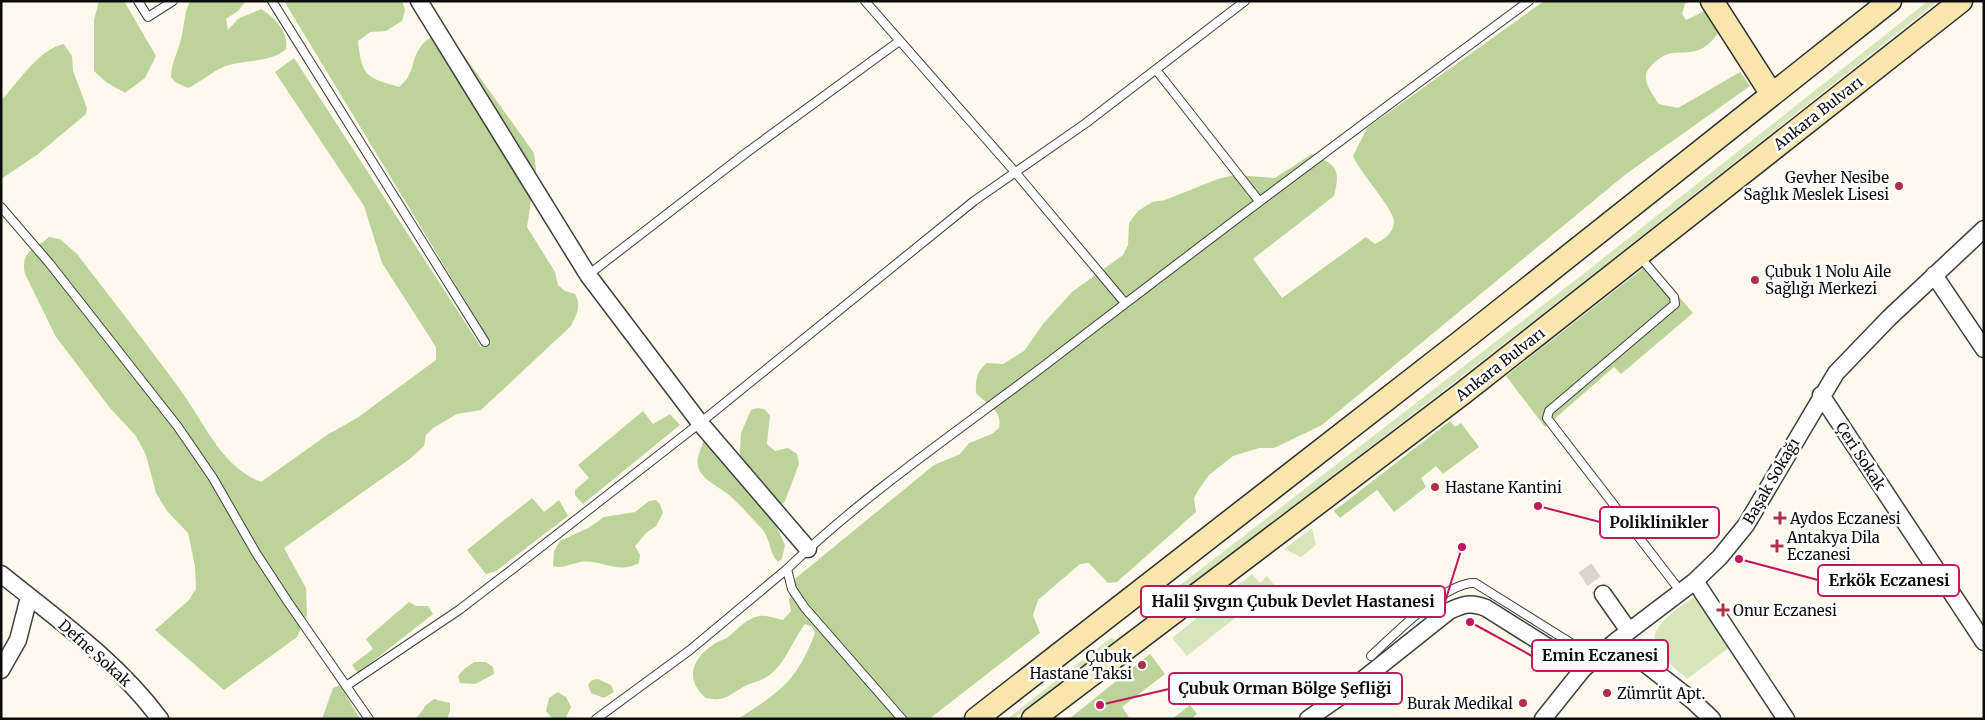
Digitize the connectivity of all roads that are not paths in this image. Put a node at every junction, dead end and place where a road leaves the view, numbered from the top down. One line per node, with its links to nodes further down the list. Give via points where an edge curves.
1 (138, 1): 2 (lane, via 148,17)
2 (173, 1)
3 (272, 1): 22 (lane)
4 (419, 1): 19 (street)
5 (865, 1): 11 (lane)
6 (1245, 1): 12 (lane)
7 (1529, 1): 15 (lane)
8 (1712, 1): 13 (main road)
9 (1890, 1): 13 (main road)
10 (1961, 1): 18 (main road, Ankara Bulvarı)
11 (898, 42): 14 (lane); 19 (lane, via 746,153)
12 (1157, 71): 14 (lane); 15 (lane)
13 (1771, 93): 44 (main road, via 1451,349)
14 (1015, 172): 21 (lane); 25 (lane, via 879,276)
15 (1259, 201): 21 (lane)
16 (1, 207): 39 (lane, via 178,427 230,505 256,553)
17 (1984, 229): 20 (street, Başak Sokağı)
18 (1638, 255): 30 (lane, via 1674,297 1675,304 1549,411 1548,418); 45 (main road, Ankara Bulvarı, via 1463,393)
19 (588, 275): 25 (street)
20 (1934, 275): 23 (street); 24 (street, Başak Sokağı, via 1841,368)
21 (1125, 303): 26 (lane)
22 (485, 342)
23 (1984, 349)
24 (1821, 396): 29 (street, Başak Sokağı, via 1746,525); 34 (street, Çeri Sokak)
25 (700, 423): 26 (street); 39 (lane, via 459,610)
26 (808, 549): 27 (lane)
27 (787, 569): 42 (lane, via 690,650); 43 (lane, via 792,589 805,608)
28 (1, 574): 32 (street, Defne Sokak)
29 (1695, 581): 30 (street, Başak Sokağı); 49 (street)
30 (1681, 592): 33 (street, Başak Sokağı)
31 (1603, 594): 33 (street)
32 (29, 597): 38 (street, via 18,640); 40 (street, Defne Sokak, via 85,640)
33 (1622, 636): 36 (street, Başak Sokağı); 48 (street)
34 (1984, 642)
35 (1371, 656): 36 (lane, via 1436,599 1465,582 1475,583)
36 (1595, 658): 37 (street, Başak Sokağı)
37 (1582, 669): 46 (street, via 1486,608 1474,603 1463,604 1449,611); 47 (street, Başak Sokağı)
38 (1, 670)
39 (346, 686): 41 (lane)
40 (160, 719)
41 (369, 719)
42 (596, 719)
43 (902, 719)
44 (976, 719)
45 (1033, 719)
46 (1308, 719)
47 (1543, 719)
48 (1712, 719)
49 (1786, 719)

